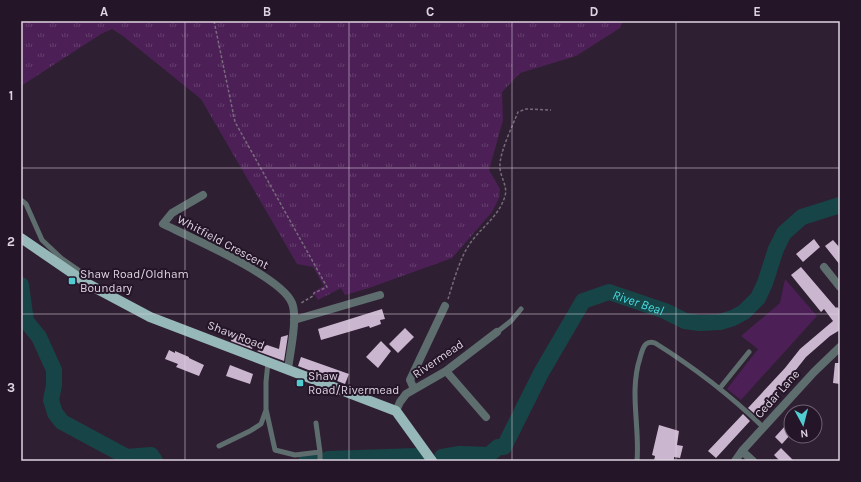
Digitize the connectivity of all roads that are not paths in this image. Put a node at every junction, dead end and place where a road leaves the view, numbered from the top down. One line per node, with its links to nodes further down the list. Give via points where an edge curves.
1 (204, 195): 10 (street, Whitfield Crescent, via 172,213 163,224 236,260 279,287 292,301)
2 (21, 200): 5 (lane, via 26,204 42,240 61,258 84,274)
3 (21, 238): 5 (main road, Shaw Road)
4 (824, 267): 6 (street)
5 (88, 284): 14 (main road, Shaw Road, via 150,316)
6 (840, 287)
7 (380, 295): 10 (street)
8 (445, 306): 18 (street, via 410,380)
9 (521, 309): 11 (lane)
10 (294, 320): 15 (street)
11 (497, 332): 16 (street, Rivermead)
12 (840, 347): 23 (street, Cedar Lane)
13 (749, 352): 17 (lane)
14 (268, 362): 15 (main road, Shaw Road); 19 (lane)
15 (288, 369): 20 (main road, Shaw Road)
16 (446, 371): 18 (street, Rivermead); 21 (street)
17 (720, 388): 23 (lane); 29 (lane, via 655,343 646,344 636,370)
18 (414, 389): 20 (street, Rivermead, via 406,394)
19 (266, 409): 24 (lane, via 261,424); 26 (lane, via 275,450 295,455)
20 (396, 411): 28 (main road)
21 (486, 417)
22 (316, 422): 26 (lane)
23 (763, 427): 25 (street, Cedar Lane)
24 (219, 446)
25 (742, 451): 30 (street, Cedar Lane); 31 (street)
26 (320, 452): 27 (lane)
27 (320, 461)
28 (432, 461)
29 (637, 461)
30 (735, 461)
31 (753, 461)

